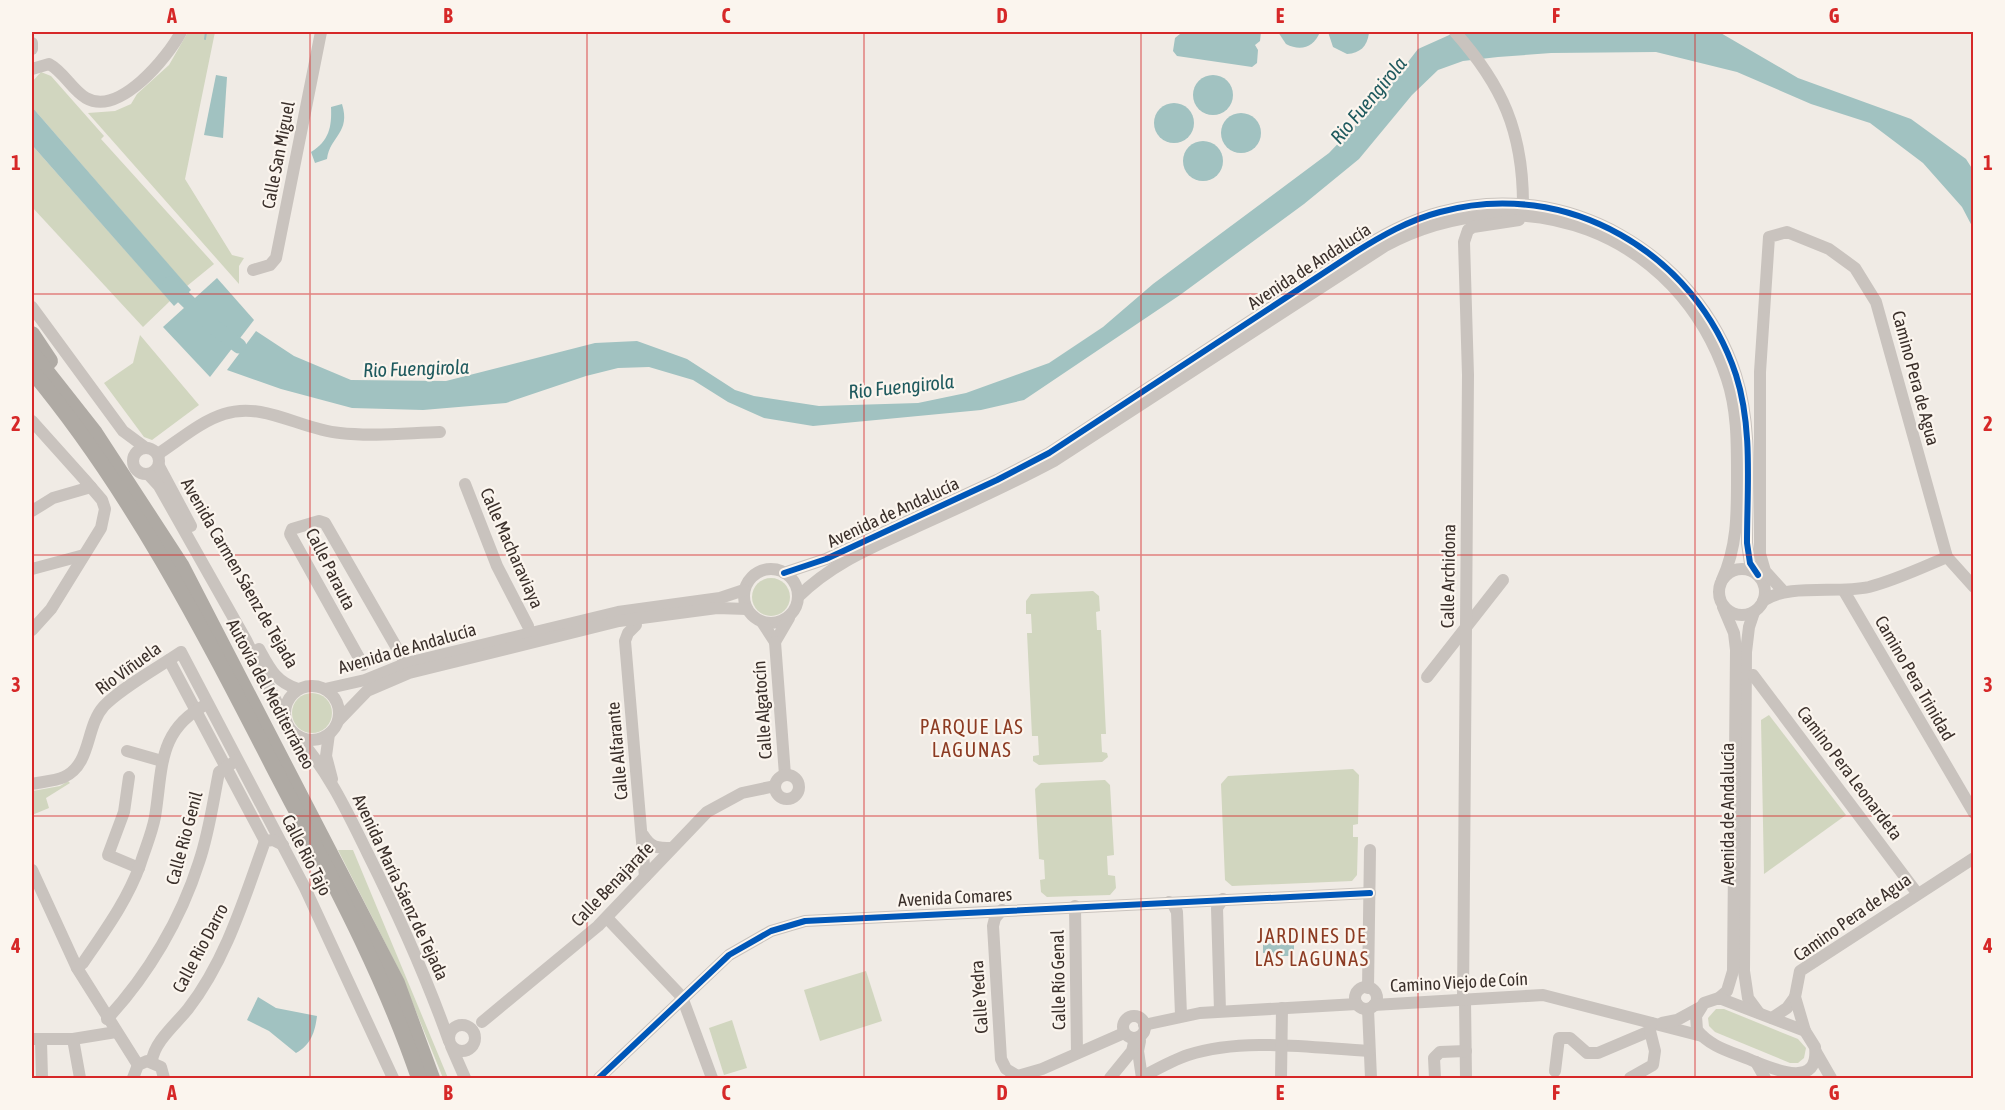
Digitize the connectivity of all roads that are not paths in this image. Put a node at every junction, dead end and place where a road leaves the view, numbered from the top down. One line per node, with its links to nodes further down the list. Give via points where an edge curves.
1 (181, 32): 6 (street, via 167,55 119,98 86,98 49,64)
2 (321, 32): 9 (street, Calle San Miguel, via 276,258 270,266)
3 (1455, 32): 7 (street, via 1488,72 1506,108 1520,155)
4 (32, 43): 5 (street)
5 (32, 49)
6 (32, 69)
7 (1523, 204): 30 (street, Avenida de Andalucía, via 1461,207 1400,226 1049,453 826,559); 31 (street, Avenida de Andalucía, via 1565,211 1635,242 1672,271 1710,318 1726,346 1741,395 1747,451 1747,543 1750,563)
8 (1543, 218): 33 (street, Avenida de Andalucía, via 1602,235 1648,262 1689,304 1716,350 1732,396 1737,443 1736,539); 38 (street, Avenida de Andalucía, via 1500,213 1464,217 1403,237 1360,261 1054,461 845,560); 47 (street, Calle Archidona, via 1473,227 1464,242 1468,375)
9 (253, 270)
10 (32, 307): 16 (street)
11 (32, 334): 18 (highway)
12 (32, 353): 18 (highway, Autovía del Mediterráneo)
13 (32, 371): 20 (highway, Autovía del Mediterráneo)
14 (32, 384): 20 (highway)
15 (32, 421): 25 (street)
16 (123, 431): 19 (street); 21 (street)
17 (440, 432): 22 (street, via 341,434 265,413 225,413)
18 (95, 433): 92 (highway, Autovía del Mediterráneo, via 181,565)
19 (147, 448): 21 (street, via 139,450); 22 (street)
20 (94, 452): 92 (highway, Autovía del Mediterráneo, via 183,593)
21 (133, 459): 23 (street, via 136,470)
22 (158, 460): 23 (street); 56 (street, Avenida Carmen Sáenz de Tejada, via 274,675 283,684)
23 (148, 474): 60 (street, Avenida Carmen Sáenz de Tejada, via 159,486 219,590)
24 (465, 484): 45 (street, Calle Macharaviaya, via 497,566)
25 (91, 487): 26 (street, via 53,498); 27 (street, via 102,500 104,518)
26 (32, 511)
27 (84, 555): 29 (street); 48 (street, via 45,617)
28 (1947, 557): 34 (street, Camino Pera de Agua); 36 (street, via 1894,579); 37 (street, Camino Pera de Agua, via 1876,302 1855,268 1829,249 1787,232 1768,237 1760,372 1760,554 1765,572)
29 (32, 569)
30 (784, 573): 35 (street, via 757,573); 38 (street, via 796,585)
31 (1759, 576): 33 (street, via 1739,569); 37 (street, via 1768,586); 39 (street, via 1765,589)
32 (1503, 580): 47 (street)
33 (1722, 580): 40 (street, via 1718,594)
34 (1974, 587)
35 (744, 590): 41 (street); 57 (street, Avenida de Andalucía, via 720,598 618,612 407,663 365,680)
36 (1844, 591): 37 (street); 73 (street, Camino Pera Trinidad)
37 (1784, 592): 39 (street)
38 (798, 597): 43 (street)
39 (1763, 601): 42 (street)
40 (1723, 607): 42 (street, via 1734,615); 95 (street, Avenida de Andalucía, via 1734,633 1736,650 1733,971 1727,991)
41 (747, 609): 44 (street); 61 (street, Avenida de Andalucía, via 717,608 619,621 409,673 367,691)
42 (1754, 612): 102 (street, Avenida de Andalucía, via 1746,652 1743,971 1748,998)
43 (790, 616): 44 (street, via 775,623); 49 (street)
44 (762, 622): 49 (street)
45 (528, 626)
46 (636, 626): 74 (street, Calle Alfarante, via 627,633 625,641)
47 (1465, 629): 55 (street); 97 (street, Calle Archidona)
48 (32, 630)
49 (774, 642): 68 (street, Calle Algatocín)
50 (180, 652): 52 (street, Rio Viñuela); 58 (street, Calle Rio Tajo)
51 (402, 657): 53 (street, Calle Parauta, via 325,523 319,521 292,529 290,534)
52 (169, 660): 59 (street); 70 (street, Rio Viñuela, via 106,704 93,719 77,767 63,777)
53 (363, 665)
54 (1753, 675): 83 (street, Camino Pera Leonardeta)
55 (1427, 677)
56 (298, 689): 57 (street); 60 (street, via 287,703)
57 (326, 689): 61 (street, via 338,703)
58 (207, 704): 59 (street); 65 (street, Calle Rio Tajo)
59 (195, 710): 66 (street, via 178,723); 67 (street)
60 (286, 720): 63 (street)
61 (339, 720): 62 (street)
62 (329, 734): 63 (street, via 312,740); 72 (street, Avenida María Sáenz de Tejada, via 326,756)
63 (296, 735): 72 (street, Avenida María Sáenz de Tejada)
64 (127, 751): 66 (street)
65 (237, 759): 67 (street); 76 (street, Calle Rio Tajo)
66 (162, 761): 80 (street, via 154,820)
67 (225, 766): 75 (street); 105 (street, Calle Rio Genil, via 219,772 200,861 181,910 159,948)
68 (785, 775): 71 (street, via 777,779); 71 (street, via 793,776 799,783 797,795 783,799)
69 (129, 777): 80 (street, via 124,812 108,855)
70 (32, 784)
71 (775, 786): 77 (street, Calle Benajarafe, via 723,801)
72 (335, 789): 96 (street, Avenida María Sáenz de Tejada)
73 (1974, 813)
74 (643, 835): 77 (street, via 656,848); 82 (street, Calle Alfarante)
75 (265, 841): 76 (street, via 273,840); 121 (street, Calle Rio Darro, via 242,910 227,941 191,1005 153,1051)
76 (283, 846): 130 (street, Calle Rio Tajo)
77 (672, 848): 82 (street, Calle Benajarafe)
78 (1370, 850): 84 (street)
79 (1974, 858): 83 (street, Camino Pera de Agua)
80 (139, 868): 90 (street, via 112,919)
81 (32, 870): 90 (street)
82 (645, 877): 89 (street, Calle Benajarafe)
83 (1917, 892): 94 (street, Camino Pera de Agua, via 1800,971)
84 (1370, 893): 85 (street, Avenida Comares); 91 (street)
85 (1223, 899): 86 (street, Avenida Comares); 101 (street, via 1217,908)
86 (1169, 902): 87 (street, Avenida Comares); 103 (street, via 1177,912)
87 (1075, 906): 88 (street, Avenida Comares); 120 (street, Calle Río Genal)
88 (1002, 910): 93 (street, Avenida Comares, via 820,919 785,927 729,955); 138 (street, Calle Yedra, via 993,926 1001,1059)
89 (607, 918): 93 (street); 107 (street, Calle Benajarafe, via 482,1022)
90 (76, 968): 105 (street)
91 (1368, 988): 98 (street, via 1376,996); 98 (street, via 1356,993)
92 (393, 990): 131 (highway); 132 (highway, Autovía del Mediterráneo); 133 (highway, Autovía del Mediterráneo); 134 (highway, via 416,1014)
93 (682, 997): 136 (street, Avenida Comares); 137 (street)
94 (1795, 997): 104 (street); 108 (street)
95 (1719, 998): 100 (street, Camino Viejo de Coín); 102 (street)
96 (435, 1000): 107 (street, Avenida María Sáenz de Tejada); 114 (street, Avenida María Sáenz de Tejada)
97 (1464, 1000): 98 (street, Camino Viejo de Coín); 106 (street, Camino Viejo de Coín, via 1543,996); 118 (street, Calle Archidona)
98 (1366, 1006): 99 (street, Camino Viejo de Coín); 117 (street)
99 (1282, 1008): 101 (street, Camino Viejo de Coín); 115 (street)
100 (1700, 1008): 106 (street, Camino Viejo de Coín); 111 (street, via 1696,1024)
101 (1220, 1011): 103 (street, Camino Viejo de Coín)
102 (1759, 1012): 104 (street)
103 (1181, 1015): 110 (street, Camino Viejo de Coín)
104 (1772, 1018): 108 (street)
105 (107, 1019): 109 (street)
106 (1651, 1027): 111 (street, Camino Viejo de Coín); 124 (street, via 1598,1053 1583,1052 1570,1038 1562,1037 1557,1041); 145 (street, via 1653,1065)
107 (468, 1029): 114 (street, via 450,1032); 116 (street, via 475,1043)
108 (1805, 1031): 119 (street, via 1814,1040)
109 (116, 1032): 112 (street); 123 (street)
110 (1136, 1033): 120 (street, Camino Viejo de Coín); 139 (street, via 1132,1051); 140 (street)
111 (1702, 1036): 122 (street, Camino Viejo de Coín)
112 (74, 1039): 113 (street); 127 (street)
113 (36, 1040): 126 (street)
114 (450, 1043): 116 (street, via 458,1051); 135 (street, Avenida María Sáenz de Tejada)
115 (1282, 1046): 117 (street); 140 (street, via 1215,1048 1187,1055); 141 (street)
116 (470, 1049): 135 (street, Avenida María Sáenz de Tejada)
117 (1369, 1051): 142 (street)
118 (1466, 1051): 143 (street, via 1440,1052 1434,1058); 144 (street, Calle Archidona)
119 (1816, 1052): 125 (street, via 1812,1065); 147 (street)
120 (1077, 1053): 138 (street, Camino Viejo de Coín)
121 (152, 1062): 123 (street); 129 (street, via 161,1067)
122 (1756, 1062): 125 (street, Camino Viejo de Coín); 146 (street)
123 (138, 1065): 128 (street)
124 (1555, 1071)
125 (1789, 1076)
126 (42, 1078)
127 (80, 1078)
128 (133, 1078)
129 (164, 1078)
130 (393, 1078)
131 (409, 1078)
132 (419, 1078)
133 (432, 1078)
134 (442, 1078)
135 (467, 1078)
136 (599, 1078)
137 (712, 1078)
138 (1013, 1078)
139 (1110, 1078)
140 (1142, 1078)
141 (1281, 1078)
142 (1371, 1078)
143 (1435, 1078)
144 (1466, 1078)
145 (1630, 1078)
146 (1765, 1078)
147 (1831, 1078)

